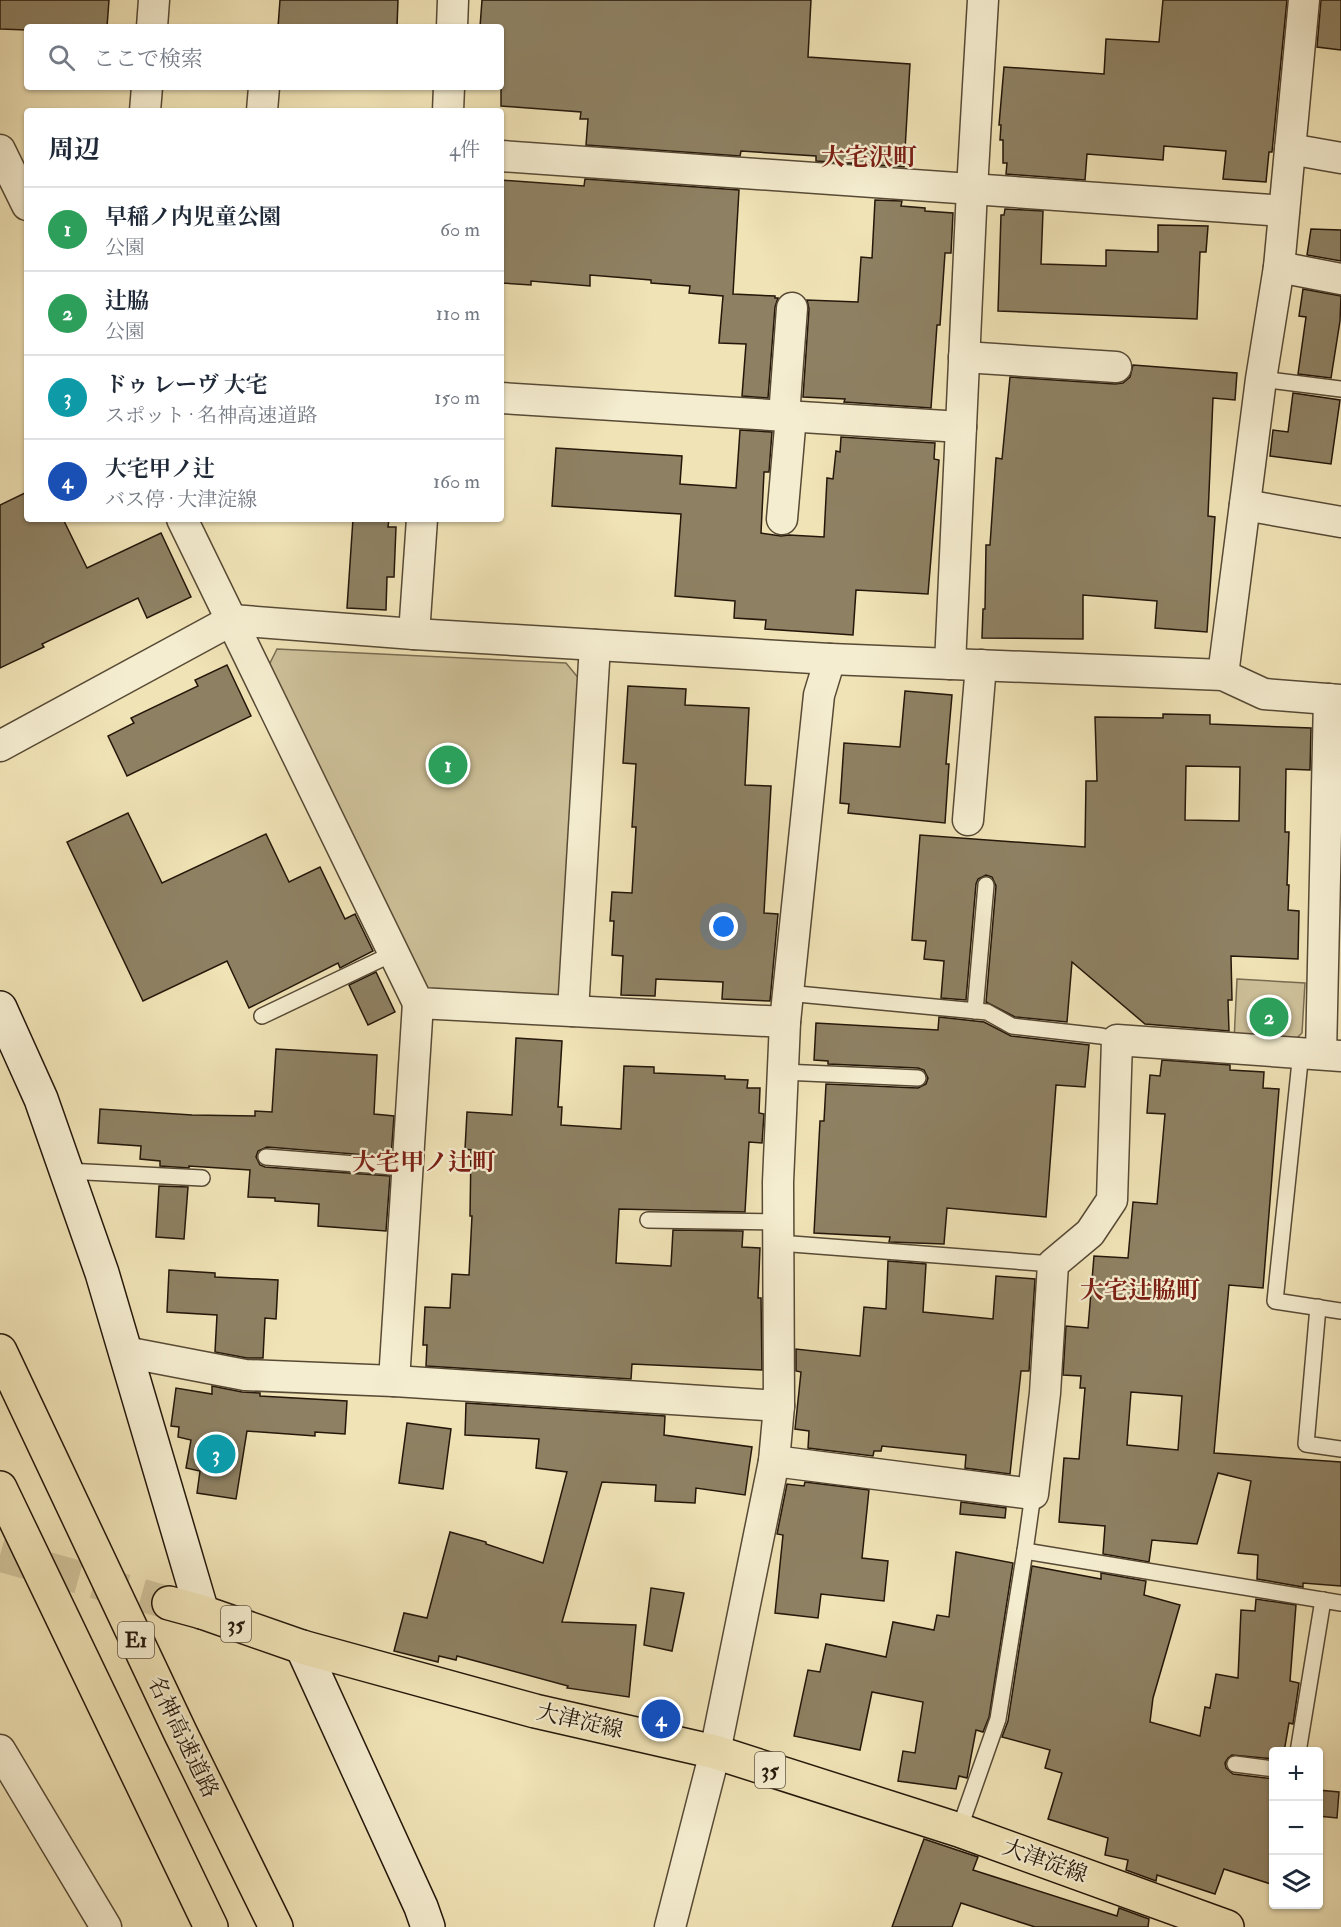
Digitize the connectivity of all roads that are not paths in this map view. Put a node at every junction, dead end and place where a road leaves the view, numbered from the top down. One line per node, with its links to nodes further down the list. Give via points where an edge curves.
1 (154, 0): 5 (street)
2 (453, 0): 6 (street)
3 (983, 0): 17 (street)
4 (1304, 0): 13 (street)
5 (152, 24)
6 (452, 24)
7 (147, 90): 10 (street)
8 (264, 90): 11 (street)
9 (449, 90): 12 (street)
10 (145, 108)
11 (262, 108)
12 (448, 108)
13 (1290, 149): 16 (street); 19 (street)
14 (0, 150): 18 (street)
15 (504, 156): 17 (street)
16 (1341, 158)
17 (972, 189): 19 (street); 23 (street)
18 (24, 199)
19 (1284, 211): 20 (street)
20 (1279, 267): 21 (street); 25 (street)
21 (1341, 279)
22 (792, 308): 28 (street)
23 (964, 357): 24 (street); 29 (street)
24 (1116, 367)
25 (1262, 379): 26 (lane); 30 (street)
26 (1341, 388)
27 (504, 398): 28 (street)
28 (787, 416): 29 (street); 31 (street)
29 (961, 427): 39 (street)
30 (1245, 505): 34 (street); 41 (street)
31 (782, 519)
32 (183, 522): 35 (street)
33 (422, 522): 36 (street)
34 (1341, 522)
35 (232, 620): 36 (street); 43 (street); 46 (street)
36 (414, 634): 37 (street)
37 (595, 645): 38 (street); 50 (street)
38 (830, 659): 39 (street); 47 (street, via 819,695)
39 (950, 664): 40 (street)
40 (981, 665): 41 (street); 44 (street)
41 (1223, 675): 42 (street, via 1264,694)
42 (1335, 700): 55 (street)
43 (0, 746)
44 (968, 820)
45 (986, 885): 51 (lane)
46 (394, 953): 48 (street); 52 (lane)
47 (787, 993): 51 (lane); 53 (street)
48 (418, 1003): 50 (street); 59 (street)
49 (0, 1008): 60 (street, via 41,1099)
50 (573, 1011): 53 (street)
51 (975, 1011): 54 (lane, via 987,1012 1012,1026)
52 (262, 1016)
53 (785, 1022): 56 (street)
54 (1117, 1040): 55 (street); 64 (street, via 1112,1200 1090,1233)
55 (1321, 1054): 65 (lane, via 1275,1301)
56 (783, 1072): 57 (lane); 63 (street)
57 (918, 1078)
58 (266, 1157): 59 (lane)
59 (407, 1168): 69 (street)
60 (66, 1172): 61 (lane); 68 (street)
61 (202, 1178)
62 (648, 1220): 63 (lane)
63 (779, 1233): 64 (lane); 70 (street)
64 (1053, 1264): 74 (street, via 1045,1393)
65 (1318, 1307): 66 (lane); 71 (lane, via 1306,1444)
66 (1341, 1311)
67 (0, 1351): 89 (main road, 名神高速道路 / E1)
68 (125, 1352): 69 (street, via 245,1375); 79 (street)
69 (394, 1381): 70 (street)
70 (779, 1406): 72 (street)
71 (1341, 1449)
72 (774, 1461): 74 (street); 83 (street)
73 (0, 1488): 88 (main road, E1)
74 (1033, 1494): 75 (lane)
75 (1025, 1551): 76 (lane); 86 (lane, via 998,1719)
76 (1323, 1600): 78 (lane); 81 (lane)
77 (169, 1603): 79 (main road, 大津淀線 / 35)
78 (1341, 1603)
79 (202, 1612): 80 (main road, 大津淀線 / 35)
80 (302, 1647): 83 (main road, 大津淀線 / 35, via 536,1711); 90 (street)
81 (1299, 1747)
82 (0, 1750): 87 (street)
83 (715, 1752): 86 (main road, 大津淀線 / 35); 91 (street)
84 (1235, 1764): 85 (lane)
85 (1269, 1768)
86 (959, 1830): 92 (main road, 大津淀線 / 35)
87 (106, 1927)
88 (211, 1927)
89 (276, 1927)
90 (428, 1927)
91 (670, 1927)
92 (1227, 1927)

